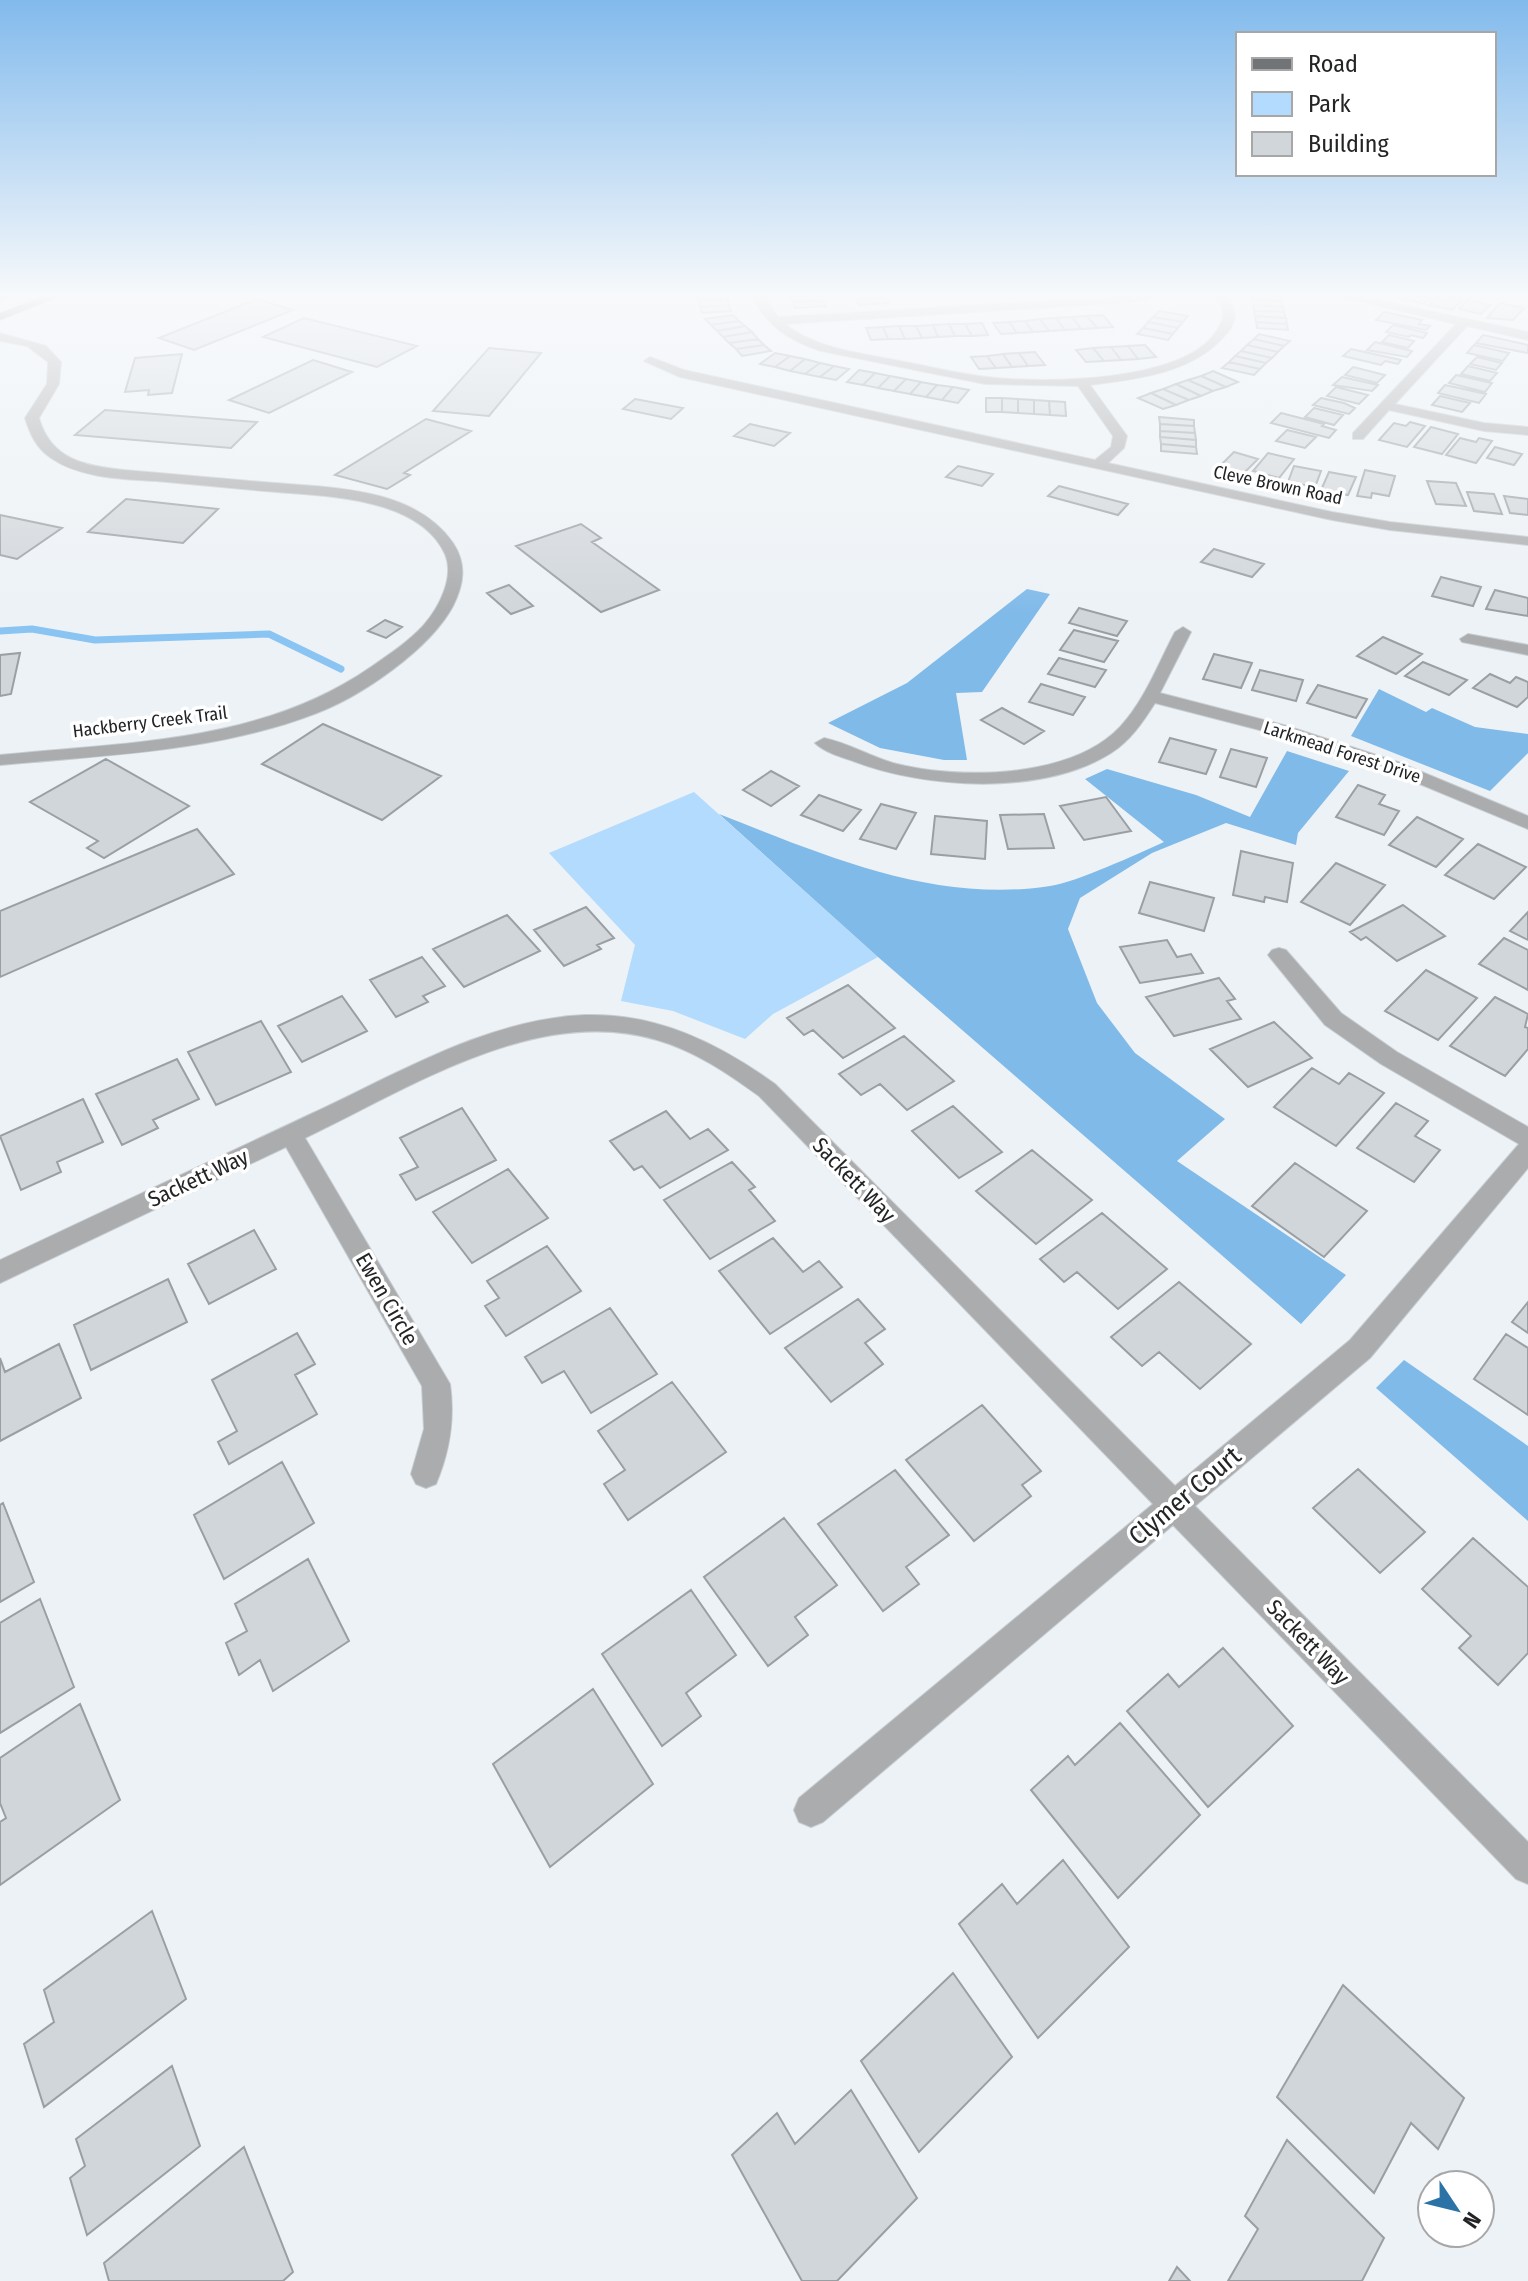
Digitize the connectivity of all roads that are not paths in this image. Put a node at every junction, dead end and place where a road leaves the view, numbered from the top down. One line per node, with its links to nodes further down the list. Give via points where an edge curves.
1 (43, 400): 15 (street, Hackberry Creek Trail, via 32,418 37,435 61,458 111,473 336,493 384,503 435,530 451,552 456,579 432,627 413,646 312,709 180,741)
2 (806, 400): 8 (street, Cleve Brown Road)
3 (1095, 400): 8 (street, via 1120,436 1117,448)
4 (1391, 400): 5 (street)
5 (1386, 406): 6 (street); 7 (street)
6 (1528, 431)
7 (1358, 436)
8 (1099, 464): 9 (street, Cleve Brown Road, via 1332,516)
9 (1528, 541)
10 (1183, 632): 13 (street)
11 (1468, 639): 12 (street)
12 (1528, 650)
13 (1150, 696): 14 (street, via 1122,735 1100,752 1070,764 1016,774 948,777 907,772); 16 (street, Larkmead Forest Drive, via 1354,753)
14 (824, 743)
15 (0, 760)
16 (1528, 823)
17 (1279, 955): 19 (street, via 1333,1019 1389,1058)
18 (291, 1135): 21 (street, Sackett Way); 22 (street, Ewen Circle, via 436,1384 441,1415); 23 (street, Sackett Way, via 506,1035 541,1027 608,1024 681,1037 715,1053 767,1090)
19 (1528, 1138)
20 (1528, 1151): 23 (street, Clymer Court, via 1360,1349)
21 (0, 1272)
22 (426, 1474)
23 (1174, 1505): 24 (street, Clymer Court); 25 (street, Sackett Way)
24 (811, 1810)
25 (1528, 1867)

